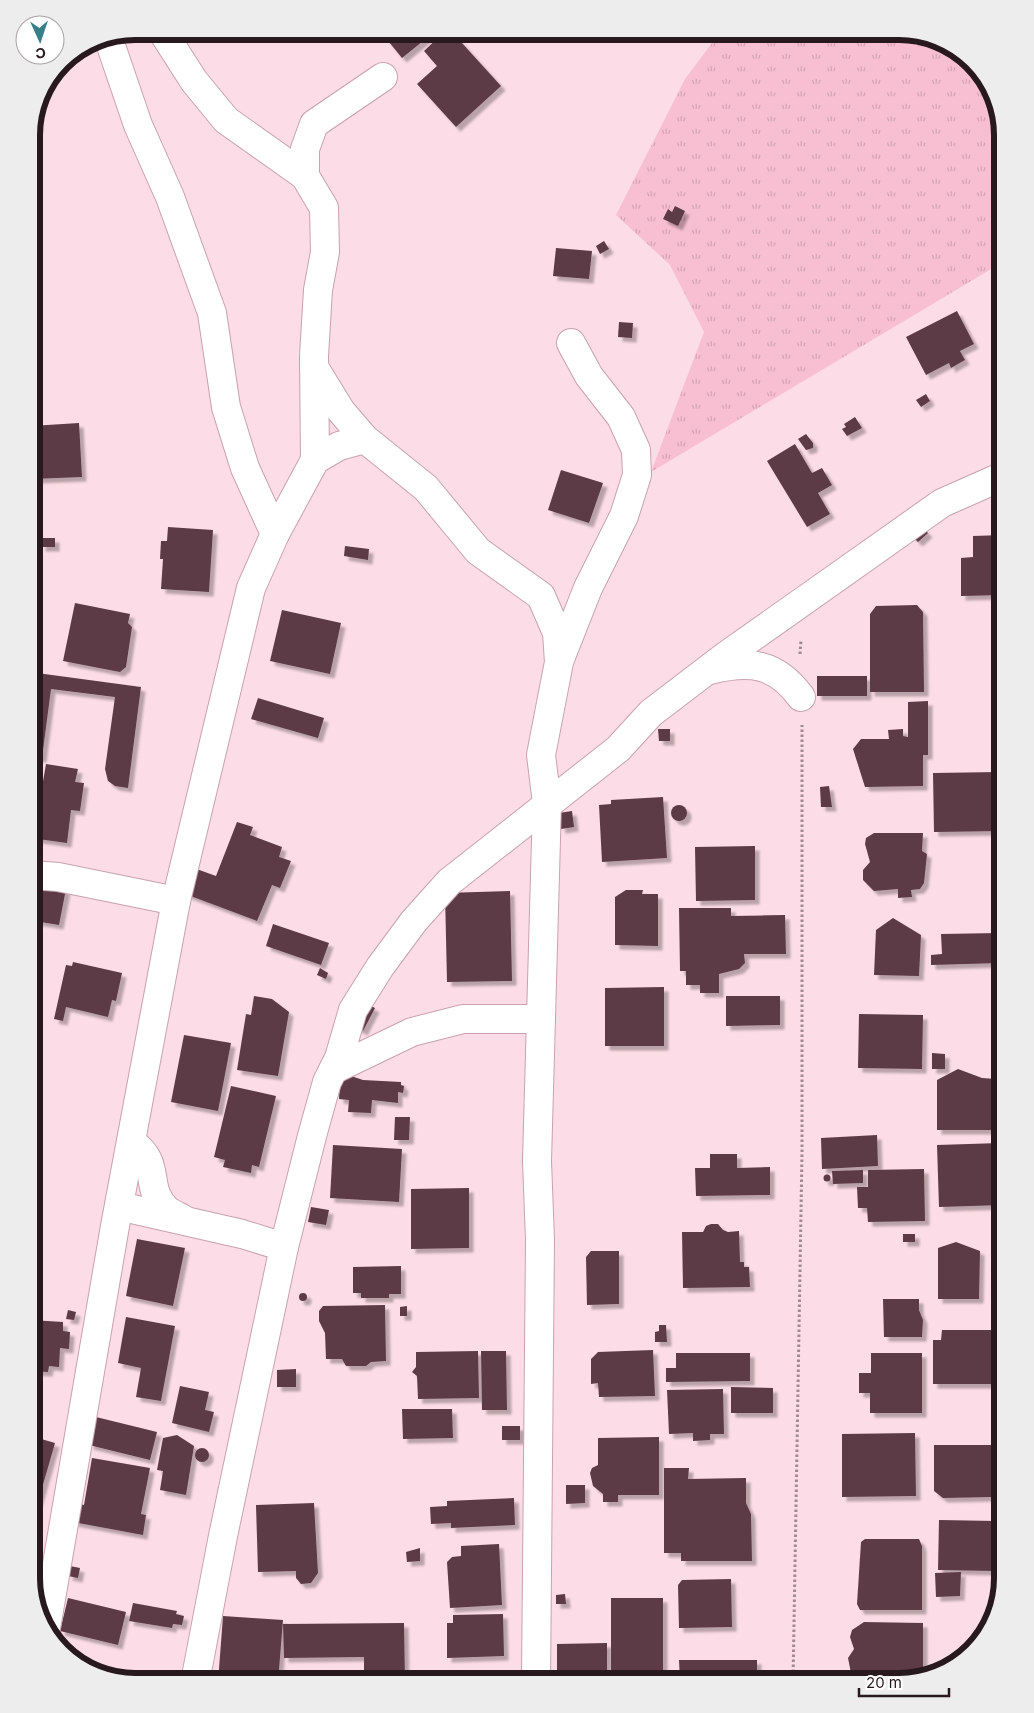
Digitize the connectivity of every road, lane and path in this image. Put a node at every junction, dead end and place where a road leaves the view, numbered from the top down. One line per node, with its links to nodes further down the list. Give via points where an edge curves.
1 (168, 40): 4 (street, via 194,81 226,120)
2 (110, 44): 10 (street, via 138,125 170,197 212,312 226,407 245,468)
3 (383, 78): 4 (street, via 314,124 305,149)
4 (305, 176): 6 (street, via 324,208 325,252 318,290)
5 (570, 343): 12 (street, via 589,376 622,417 636,450 637,475 624,516 588,588)
6 (314, 367): 7 (street, via 341,411); 8 (street)
7 (365, 439): 8 (street, via 339,446); 12 (street, via 426,488 478,551 541,596 558,634)
8 (315, 460): 10 (street)
9 (994, 480): 11 (street, via 942,503)
10 (275, 534): 17 (street, via 251,588)
11 (808, 599): 13 (street); 14 (path, via 800,646)
12 (559, 662): 15 (street, via 541,755)
13 (705, 672): 14 (street, via 725,666 749,665 773,670 789,681); 15 (street, via 651,713 618,749)
14 (802, 697): 27 (path, via 802,1153)
15 (547, 803): 18 (street); 19 (street, via 449,882 414,921 353,1010)
16 (40, 876): 17 (street)
17 (176, 901): 20 (street)
18 (541, 1019): 19 (street, via 463,1019 412,1032); 26 (street, via 537,1160 540,1240)
19 (333, 1070): 23 (street, via 312,1136)
20 (131, 1142): 21 (street); 22 (street, via 150,1162 153,1189 165,1209)
21 (119, 1206): 22 (street); 24 (street)
22 (184, 1220): 23 (street)
23 (284, 1247): 25 (street)
24 (48, 1616)
25 (198, 1673)
26 (536, 1673)
27 (793, 1673)

